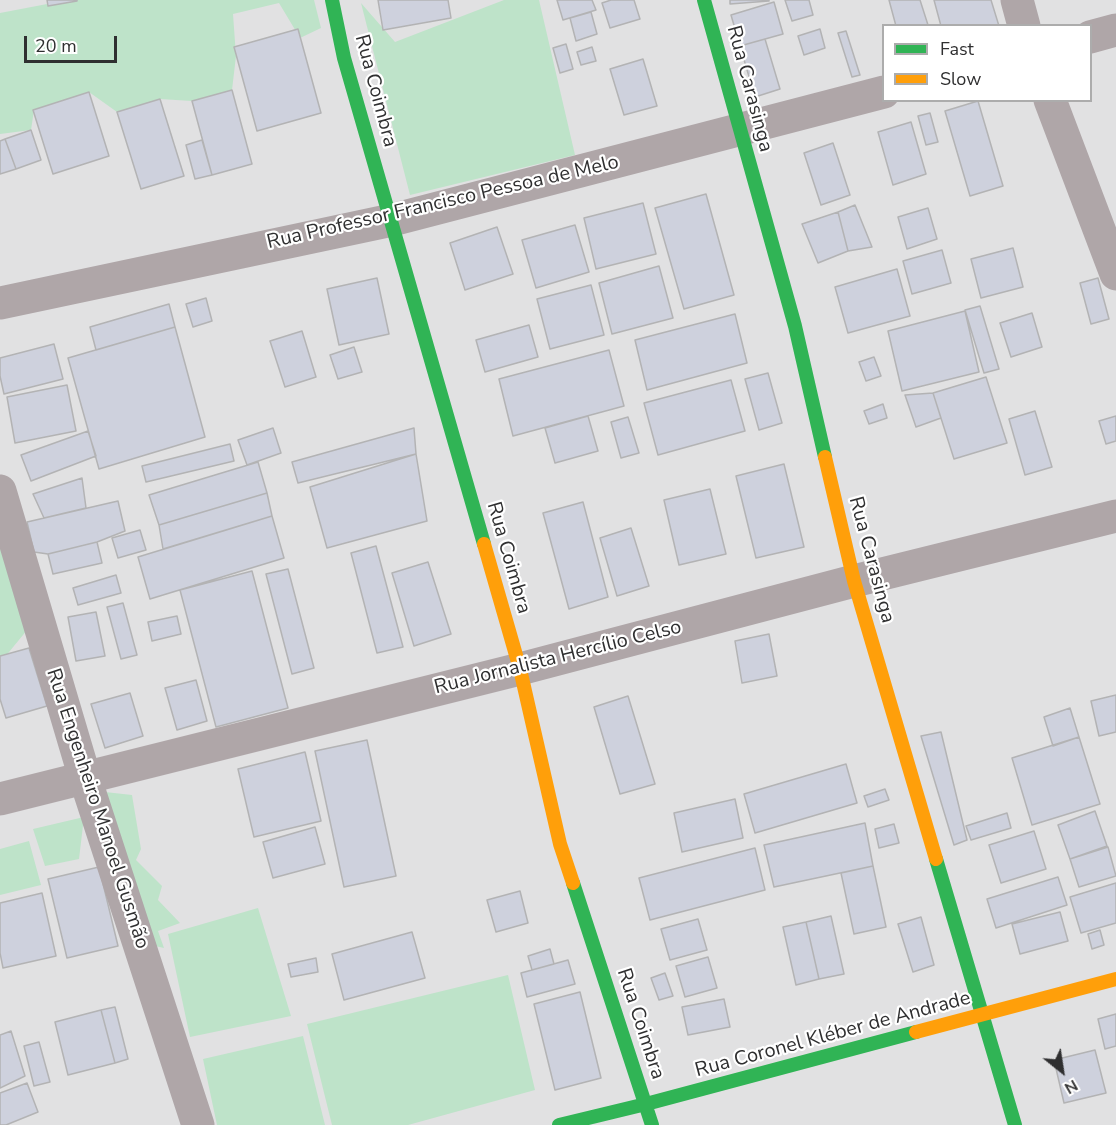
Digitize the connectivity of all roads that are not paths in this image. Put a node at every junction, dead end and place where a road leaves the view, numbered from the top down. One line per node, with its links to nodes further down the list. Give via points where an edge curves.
1 (332, 0): 10 (street, Rua Coimbra, via 344,58)
2 (704, 0): 9 (street, Rua Carasinga)
3 (1017, 0): 4 (street)
4 (1023, 24)
5 (1116, 30): 6 (street)
6 (1092, 36)
7 (882, 94): 9 (street, Rua Professor Francisco Pessoa de Melo)
8 (1051, 102): 11 (street)
9 (740, 131): 10 (street, Rua Professor Francisco Pessoa de Melo); 15 (street, Rua Carasinga, via 795,326)
10 (392, 219): 12 (street, Rua Professor Francisco Pessoa de Melo); 16 (street, Rua Coimbra)
11 (1116, 274)
12 (0, 303)
13 (0, 491): 17 (street, Rua Engenheiro Manoel Gusmão)
14 (1116, 516): 15 (street, Rua Jornalista Hercílio Celso)
15 (854, 581): 16 (street, Rua Jornalista Hercílio Celso); 20 (street, Rua Carasinga)
16 (520, 669): 17 (street, Rua Jornalista Hercílio Celso); 21 (street, Rua Coimbra, via 560,844)
17 (85, 778): 18 (street, Rua Jornalista Hercílio Celso); 22 (street, Rua Engenheiro Manoel Gusmão)
18 (0, 799)
19 (1116, 979): 20 (street, Rua Coronel Kléber de Andrade)
20 (984, 1015): 21 (street, Rua Coronel Kléber de Andrade); 25 (street, Rua Carasinga)
21 (646, 1104): 23 (street, Rua Coronel Kléber de Andrade); 24 (street, Rua Coimbra)
22 (198, 1125)
23 (559, 1125)
24 (652, 1125)
25 (1015, 1125)

